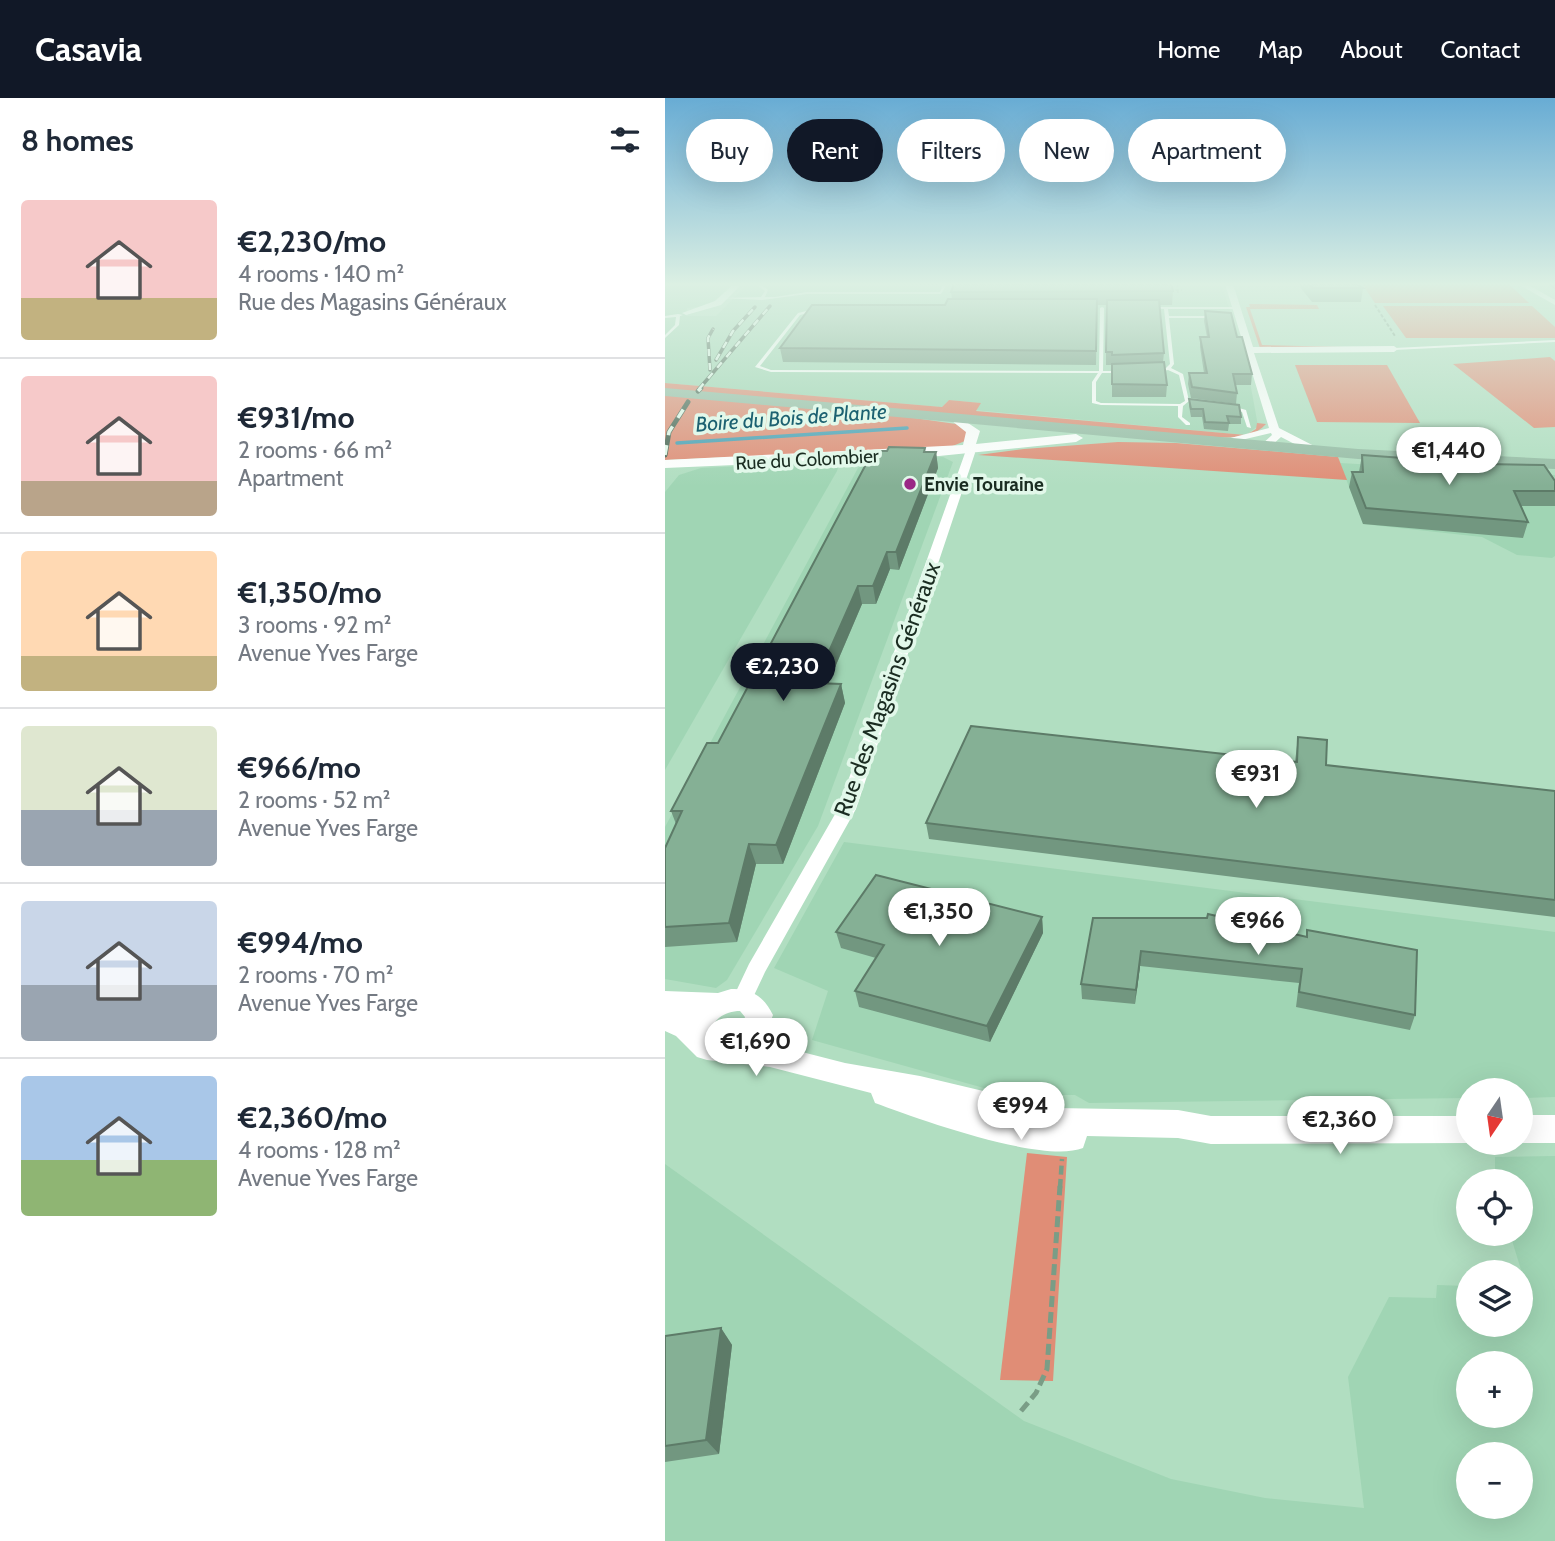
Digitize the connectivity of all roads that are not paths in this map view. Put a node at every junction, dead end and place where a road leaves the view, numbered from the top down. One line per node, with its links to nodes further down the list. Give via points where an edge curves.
1 (769, 351): 6 (lane, via 757,367 771,371)
2 (1102, 351): 6 (lane)
3 (1171, 351): 5 (lane)
4 (1249, 351): 19 (street)
5 (1168, 369): 8 (lane); 10 (lane, via 1181,374)
6 (1101, 372): 7 (lane); 12 (lane, via 1094,382 1097,403)
7 (1133, 372)
8 (1144, 372)
9 (665, 392): 14 (main road)
10 (1187, 401): 11 (lane); 12 (lane)
11 (1197, 401)
12 (1181, 405): 16 (lane, via 1180,417)
13 (1225, 405): 18 (lane, via 1244,411)
14 (905, 413): 15 (main road); 17 (main road)
15 (959, 421): 17 (main road); 23 (main road, via 973,431)
16 (1188, 424)
17 (1018, 427): 20 (main road); 21 (main road); 22 (main road); 23 (main road, Rue du Colombier)
18 (1249, 427)
19 (1270, 434): 20 (main road, via 1219,442); 25 (main road, via 1316,451)
20 (1162, 436): 21 (main road)
21 (1076, 438): 22 (main road, Rue du Colombier)
22 (1001, 446): 23 (main road, Rue du Colombier)
23 (970, 447): 24 (main road, Rue du Colombier); 27 (street, Rue des Magasins Généraux, via 847,809 756,970)
24 (665, 464)
25 (1555, 464)
26 (665, 1002): 27 (street)
27 (730, 1002): 29 (street, via 756,1008); 30 (street, via 700,1021)
28 (665, 1018): 30 (street)
29 (759, 1023): 31 (street, via 749,1040); 32 (street, via 765,1042)
30 (697, 1039): 31 (street, via 702,1047)
31 (725, 1051): 32 (street)
32 (794, 1061): 33 (street)
33 (845, 1076): 36 (street, via 1055,1122 1178,1124); 36 (street, via 886,1095 1028,1135 1170,1138)
34 (1533, 1129): 35 (street)
35 (1555, 1129)
36 (1211, 1130): 37 (street)
37 (1456, 1130)

